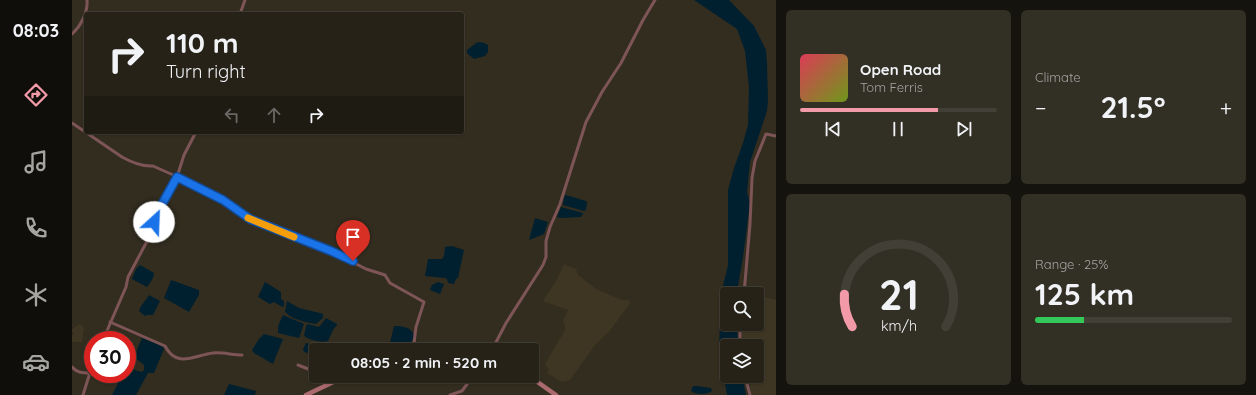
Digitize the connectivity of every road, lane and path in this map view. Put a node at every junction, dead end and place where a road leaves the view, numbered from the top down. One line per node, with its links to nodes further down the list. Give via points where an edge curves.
1 (87, 0): 4 (street)
2 (245, 0): 5 (street)
3 (655, 0): 18 (street, via 586,122 550,227 543,265)
4 (86, 12)
5 (241, 12)
6 (84, 18): 7 (street)
7 (72, 34)
8 (72, 123): 9 (street)
9 (84, 131)
10 (89, 134): 13 (street, via 126,159 147,167 153,166)
11 (195, 134): 13 (street)
12 (776, 136): 14 (street, via 766,134 755,161)
13 (177, 177): 15 (street, via 156,215 153,230 128,278); 17 (street, via 223,200 250,219 385,275 390,283 424,302)
14 (744, 287)
15 (110, 322): 16 (street); 19 (street, via 165,346 180,360 213,353)
16 (106, 331)
17 (414, 343)
18 (496, 343)
19 (242, 355)
20 (298, 365): 22 (street)
21 (72, 367): 23 (street)
22 (309, 369)
23 (84, 372)
24 (87, 383): 29 (street)
25 (330, 383): 30 (street)
26 (468, 383): 31 (street, via 462,391)
27 (539, 383): 32 (street)
28 (747, 383): 33 (street)
29 (83, 395)
30 (306, 395)
31 (450, 395)
32 (556, 395)
33 (750, 395)

